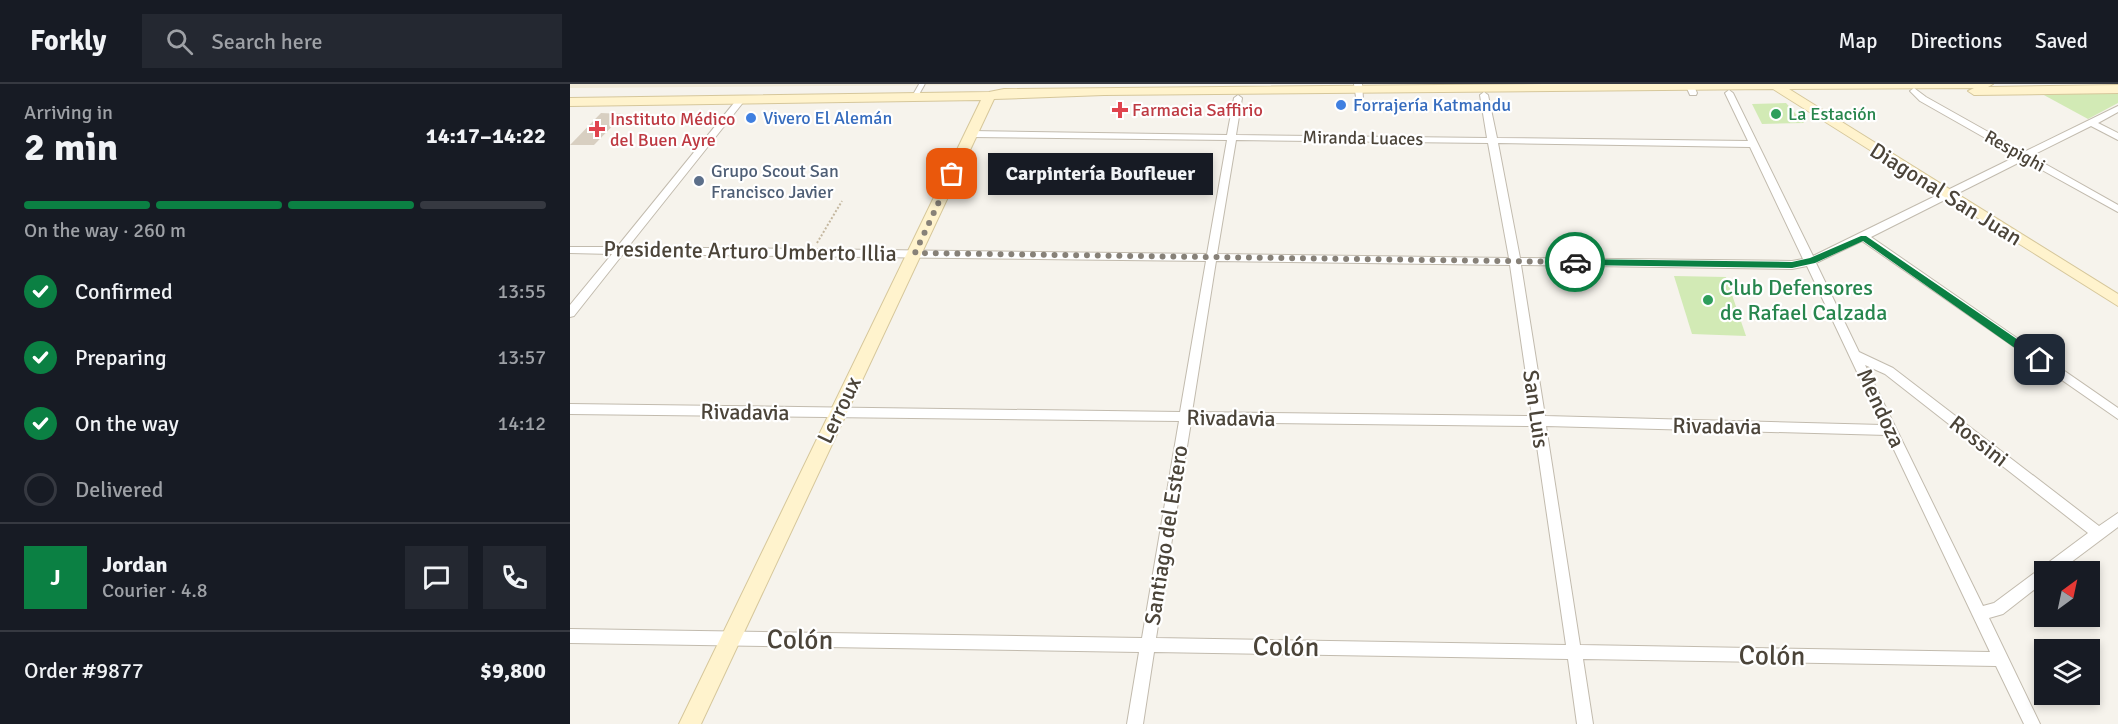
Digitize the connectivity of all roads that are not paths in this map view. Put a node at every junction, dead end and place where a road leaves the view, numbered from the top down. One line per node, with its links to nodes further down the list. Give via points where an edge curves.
1 (922, 84): 15 (lane)
2 (1856, 84): 3 (main road); 9 (main road)
3 (1977, 84): 4 (main road)
4 (1987, 84)
5 (2100, 87): 10 (main road); 12 (main road)
6 (1105, 88): 11 (main road); 14 (main road)
7 (1690, 88): 8 (main road); 9 (main road); 13 (main road)
8 (1483, 89): 11 (main road); 24 (street, San Luis)
9 (1780, 89): 12 (main road); 13 (main road); 27 (main road, Diagonal San Juan)
10 (2118, 89)
11 (1359, 90): 16 (main road)
12 (1914, 91): 26 (street, Respighi)
13 (1729, 93): 25 (street, Mendoza)
14 (989, 96): 15 (main road); 16 (main road, via 1001,100); 21 (main road, Lerroux)
15 (914, 98): 17 (main road)
16 (1238, 98): 22 (street, Santiago del Estero)
17 (741, 100): 18 (main road); 31 (street)
18 (570, 102)
19 (2118, 109): 20 (street, Presidente Arturo Umberto Illia)
20 (2092, 123): 23 (street); 26 (street, Presidente Arturo Umberto Illia)
21 (971, 134): 22 (street, Miranda Luaces); 32 (main road, Lerroux)
22 (1233, 136): 24 (street, Miranda Luaces); 33 (street, Santiago del Estero)
23 (2118, 137)
24 (1491, 140): 25 (street, Miranda Luaces); 34 (street, San Luis)
25 (1754, 144): 35 (street, Mendoza)
26 (2025, 156): 27 (street, Presidente Arturo Umberto Illia); 28 (street, Respighi)
27 (1949, 196): 29 (street, Presidente Arturo Umberto Illia); 36 (main road, Diagonal San Juan)
28 (2118, 209)
29 (1863, 237): 35 (street, Presidente Arturo Umberto Illia); 41 (street)
30 (570, 250): 31 (street, Presidente Arturo Umberto Illia)
31 (620, 250): 32 (street, Presidente Arturo Umberto Illia); 37 (street)
32 (915, 253): 33 (street, Presidente Arturo Umberto Illia); 40 (main road, Lerroux)
33 (1213, 256): 34 (street, Presidente Arturo Umberto Illia); 42 (street, Santiago del Estero)
34 (1515, 261): 35 (street, Presidente Arturo Umberto Illia, via 1792,265); 43 (street, San Luis)
35 (1812, 261): 38 (street, Mendoza)
36 (2118, 301)
37 (570, 313)
38 (1856, 355): 44 (street, Mendoza); 46 (street, Rossini, via 1890,371)
39 (570, 409): 40 (street, Rivadavia)
40 (837, 413): 42 (street, Rivadavia); 51 (main road, Lerroux)
41 (2118, 414)
42 (1185, 418): 43 (street, Rivadavia); 52 (street, Santiago del Estero)
43 (1538, 421): 44 (street, Rivadavia); 53 (street, San Luis)
44 (1891, 430): 49 (street, Mendoza)
45 (2118, 519): 46 (street)
46 (2098, 533): 47 (street)
47 (2062, 561)
48 (2034, 582): 49 (street, via 1998,609)
49 (1979, 614): 54 (street, Mendoza)
50 (570, 636): 51 (street, Colón)
51 (731, 639): 52 (street, Colón); 55 (main road, Lerroux)
52 (1148, 645): 53 (street, Colón); 56 (street, Santiago del Estero)
53 (1574, 652): 54 (street, Colón); 57 (street, San Luis)
54 (2001, 659): 58 (street, Mendoza)
55 (690, 724)
56 (1135, 724)
57 (1585, 724)
58 (2032, 724)

